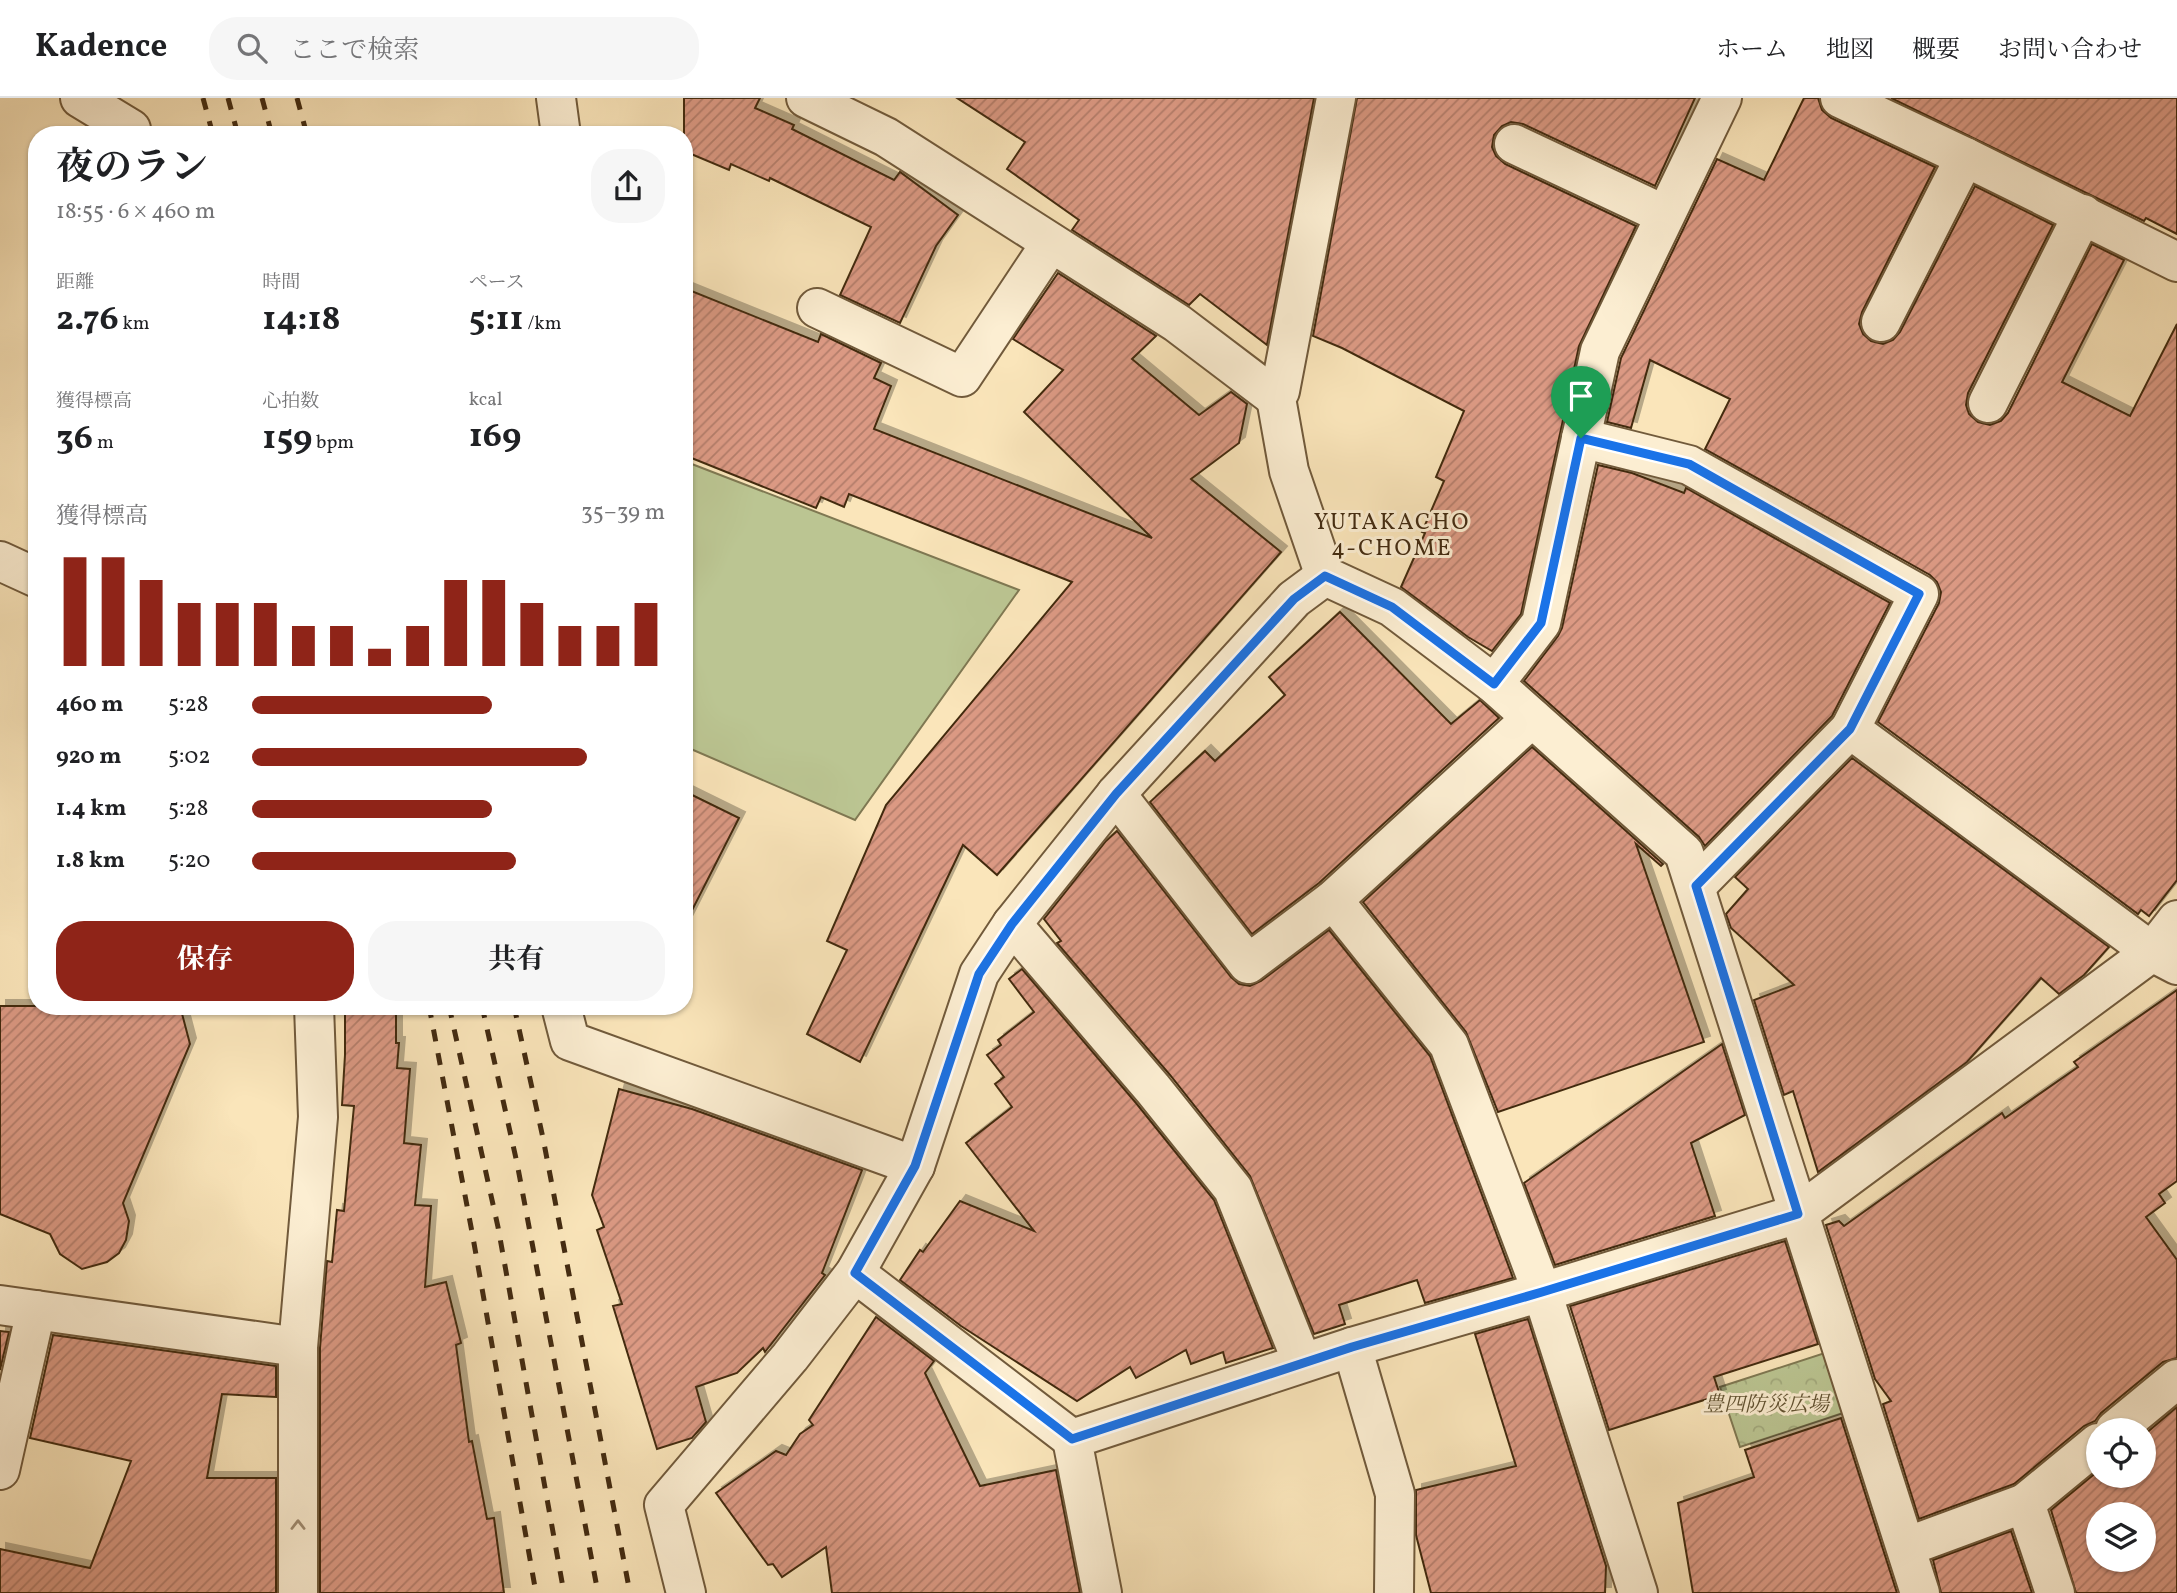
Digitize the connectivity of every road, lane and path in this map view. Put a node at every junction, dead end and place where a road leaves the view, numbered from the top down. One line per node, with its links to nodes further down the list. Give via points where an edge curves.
1 (80, 98): 7 (street)
2 (556, 98): 8 (street)
3 (806, 98): 13 (street, via 886,137 989,215)
4 (1336, 98): 17 (street)
5 (1722, 98): 12 (street)
6 (1840, 98): 10 (street)
7 (126, 126)
8 (560, 126)
9 (1514, 144): 12 (street)
10 (1965, 157): 11 (street); 16 (street)
11 (2083, 214): 14 (street); 18 (street)
12 (1665, 215): 19 (street, via 1600,351)
13 (1051, 243): 15 (street, via 962,377); 17 (street)
14 (2177, 262)
15 (817, 308)
16 (1881, 322)
17 (1283, 396): 22 (street, via 1295,470)
18 (1988, 403)
19 (1581, 438): 23 (street, via 1541,623); 25 (street, via 1689,464 1919,594)
20 (0, 561): 21 (street)
21 (28, 575)
22 (1325, 576): 23 (street, via 1392,607); 26 (street, via 1294,599)
23 (1494, 684): 24 (street)
24 (1532, 718): 27 (street, via 1684,853); 28 (street)
25 (1850, 729): 27 (street); 31 (street)
26 (1116, 794): 28 (street, via 1248,964); 30 (street)
27 (1696, 886): 35 (street)
28 (1333, 900): 37 (street, via 1449,1045)
29 (2177, 920): 31 (street)
30 (1012, 924): 34 (street, via 979,974); 41 (street, via 1233,1189)
31 (2164, 958): 35 (street)
32 (314, 1015): 39 (street, via 318,1117)
33 (565, 1024): 34 (street)
34 (915, 1166): 36 (street)
35 (1798, 1214): 37 (street); 48 (street)
36 (855, 1273): 44 (street); 50 (street, via 664,1505)
37 (1542, 1292): 40 (street); 53 (street)
38 (18, 1308): 39 (street); 46 (street)
39 (298, 1347): 49 (street, one-way to 39)
40 (1352, 1347): 41 (street); 52 (street, via 1395,1494)
41 (1303, 1362): 44 (street)
42 (2177, 1379): 43 (street)
43 (2130, 1418)
44 (1072, 1439): 51 (street)
45 (2086, 1453): 47 (street)
46 (0, 1470)
47 (2025, 1503): 48 (street); 55 (street)
48 (1906, 1547): 54 (street)
49 (298, 1593)
50 (686, 1593)
51 (1102, 1593)
52 (1394, 1593)
53 (1638, 1593)
54 (1920, 1593)
55 (2055, 1593)

